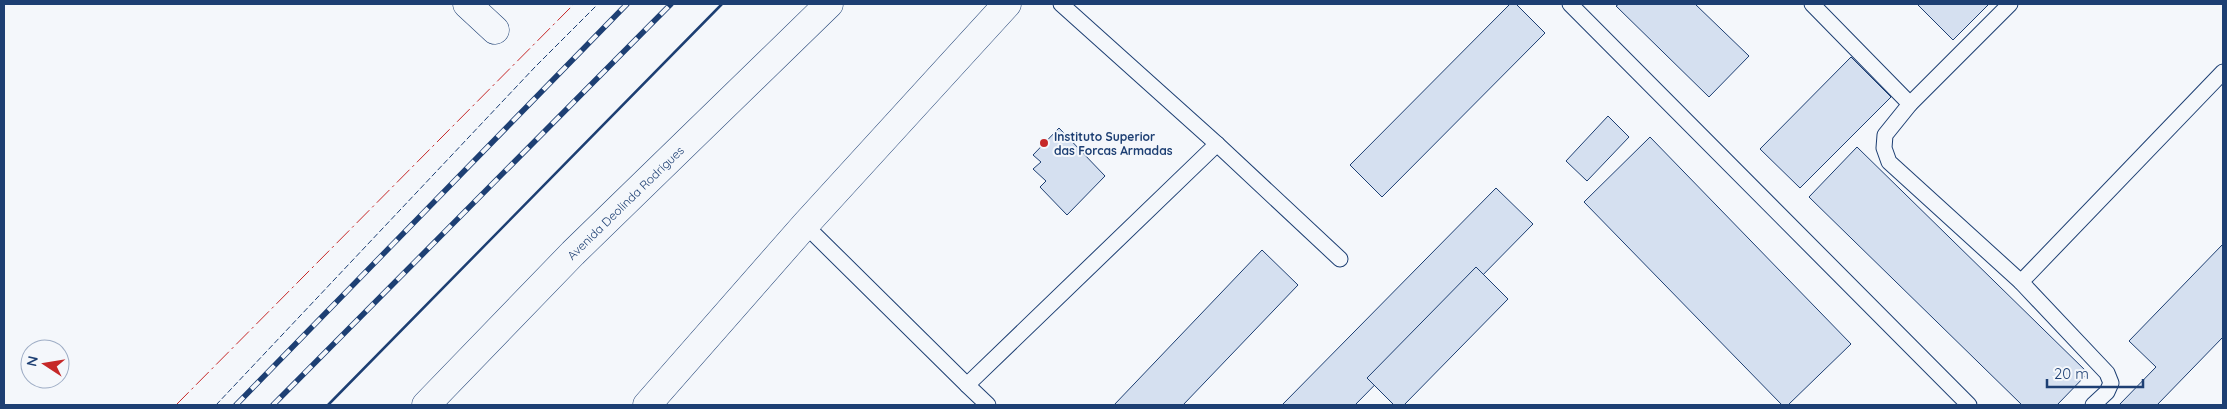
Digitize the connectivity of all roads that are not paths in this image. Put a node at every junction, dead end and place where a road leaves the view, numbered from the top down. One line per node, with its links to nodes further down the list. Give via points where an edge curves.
1 (467, 4): 8 (main road)
2 (829, 4): 16 (main road, Avenida Deolinda Rodrigues, via 573,253)
3 (1006, 4): 12 (main road)
4 (1061, 4): 11 (lane)
5 (1570, 4): 19 (lane)
6 (1812, 4): 10 (lane)
7 (2010, 4): 10 (lane)
8 (495, 30)
9 (2223, 72): 14 (lane)
10 (1910, 104): 14 (lane, via 1885,135 1884,148 1889,162)
11 (1217, 144): 13 (lane); 15 (lane)
12 (805, 225): 15 (lane); 17 (main road)
13 (1340, 259)
14 (2022, 282): 20 (lane, via 2107,373 2111,383 2107,392)
15 (967, 385): 18 (lane)
16 (426, 405)
17 (647, 405)
18 (988, 405)
19 (1969, 405)
20 (2093, 405)

